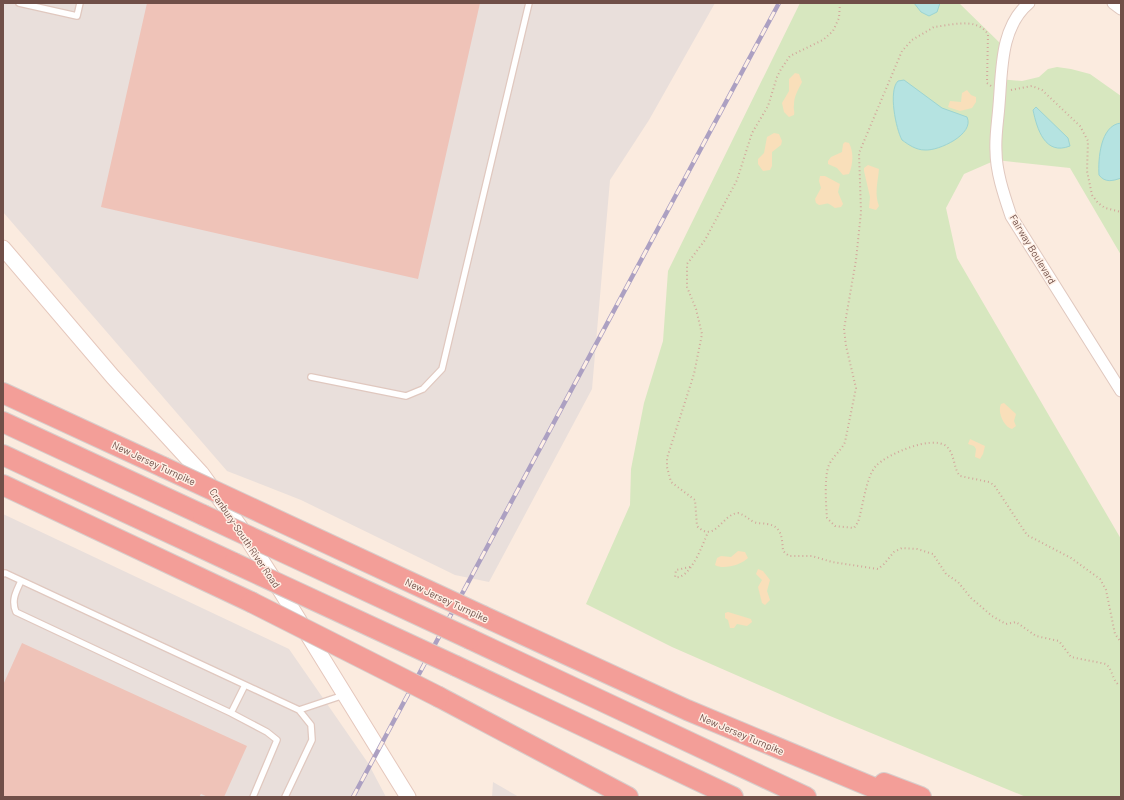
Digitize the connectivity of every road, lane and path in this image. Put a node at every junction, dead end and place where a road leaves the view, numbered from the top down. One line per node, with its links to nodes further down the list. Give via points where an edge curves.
1 (19, 3): 2 (lane, via 77,16)
2 (80, 3)
3 (529, 3): 11 (lane, via 442,369 423,389 406,396)
4 (840, 3): 17 (path, via 839,18 833,31 823,40 790,56 781,69 768,106 749,142 737,180 686,270 687,287 702,334 694,374 667,458 667,467 671,482 695,500 697,526)
5 (1029, 3): 8 (street, Fairway Boulevard, via 1020,10 1012,25 1003,52)
6 (1113, 3): 7 (street)
7 (1121, 9)
8 (1000, 88): 9 (path, via 1037,88 1080,126 1088,141 1087,171 1092,195 1105,208); 12 (street, Fairway Boulevard, via 995,151 1011,216); 21 (path, via 987,83 989,44 988,34 983,28 973,23 934,27 912,40 902,51 861,145 858,162 861,204 859,235 844,329 855,382 855,395 845,442 828,468 827,518 835,526 854,528 876,466 916,445 944,445 949,449 954,468 960,476 994,485 1027,534 1071,558 1100,579 1106,590 1116,634)
9 (1121, 212)
10 (3, 248): 24 (main road, Cranbury-South River Road, via 113,377 201,473 240,527)
11 (311, 377)
12 (1121, 391)
13 (3, 393): 28 (highway, New Jersey Turnpike, bridge, via 687,710)
14 (3, 422): 29 (highway, bridge)
15 (3, 455): 27 (highway, bridge)
16 (3, 485): 33 (highway, bridge, via 251,602 440,697)
17 (708, 532): 18 (path); 23 (path, via 718,528 729,516 738,512 755,523 778,528 783,551 789,556 812,556 832,562 878,569 894,552 902,548 933,554 946,574 999,621 1006,624 1016,622 1036,636 1059,641 1071,657 1106,664)
18 (690, 567): 18 (path, via 681,577 675,577 676,570)
19 (3, 574): 20 (lane)
20 (21, 581): 22 (lane); 26 (lane, via 14,598 13,606 16,612)
21 (1121, 642)
22 (245, 685): 25 (lane); 26 (lane)
23 (1120, 685)
24 (344, 695): 25 (lane); 32 (main road, Cranbury-South River Road)
25 (299, 710): 31 (lane, via 311,725 312,740)
26 (231, 713): 30 (lane, via 268,732 277,740)
27 (563, 718): 34 (highway); 35 (highway)
28 (776, 748): 38 (highway, New Jersey Turnpike); 39 (highway)
29 (737, 765): 36 (highway); 37 (highway)
30 (252, 797)
31 (285, 797)
32 (408, 797)
33 (628, 797)
34 (708, 797)
35 (733, 797)
36 (806, 797)
37 (818, 797)
38 (896, 797)
39 (921, 797)

